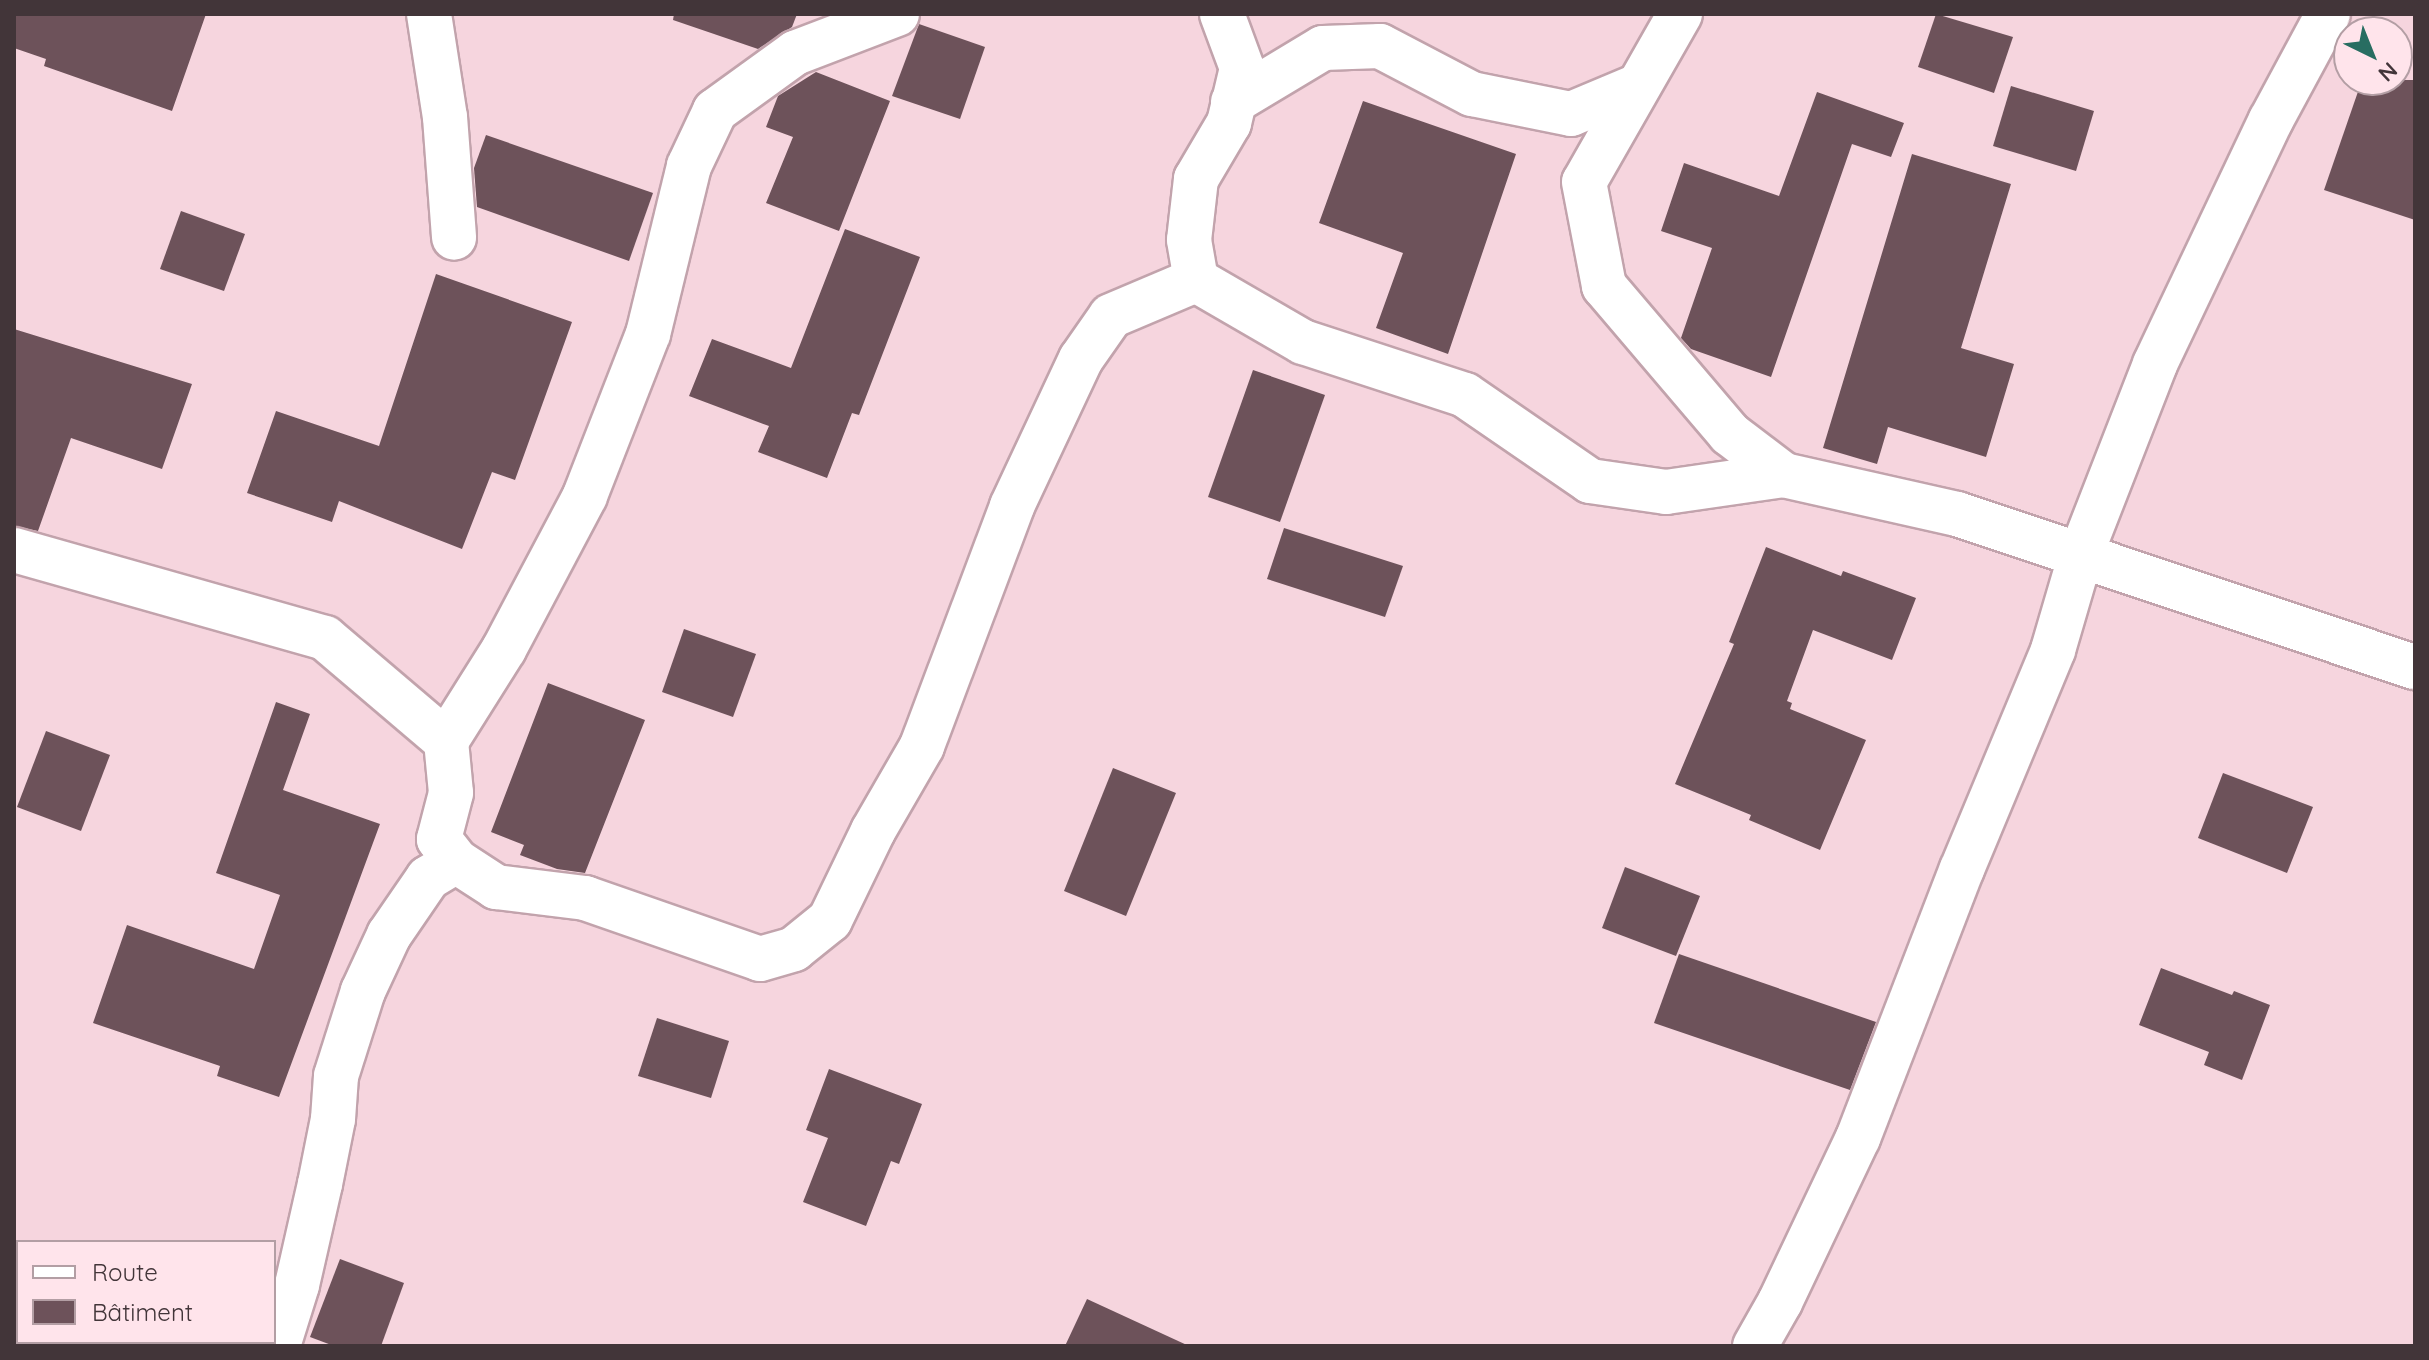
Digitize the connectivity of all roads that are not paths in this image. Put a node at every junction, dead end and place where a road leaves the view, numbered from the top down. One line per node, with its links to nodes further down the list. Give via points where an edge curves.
1 (429, 14): 8 (street, via 445,117)
2 (897, 14): 14 (street, via 795,53 715,111 689,166 648,334 585,496 504,649)
3 (1222, 14): 7 (street, via 1242,68)
4 (1680, 14): 6 (street)
5 (2328, 14): 12 (street, via 2271,120 2155,364)
6 (1638, 86): 7 (street, via 1571,114 1472,94 1380,46 1338,47 1323,48); 10 (street, via 1584,182 1604,286 1730,434)
7 (1233, 102): 9 (street, via 1229,123 1196,179 1189,240)
8 (454, 238)
9 (1196, 280): 10 (street, via 1303,342 1465,395 1590,481 1666,492); 15 (street, via 1111,316 1081,359 1012,506 922,746 830,920 794,949 760,959 585,898 496,887)
10 (1784, 475): 12 (street, via 1957,514)
11 (14, 550): 14 (street, via 325,638)
12 (2081, 554): 13 (street); 17 (street, via 2053,650 1858,1138)
13 (2415, 667)
14 (446, 741): 15 (street, via 451,793 439,839)
15 (456, 861): 16 (street, via 428,878 389,935 363,991 336,1076 320,1184)
16 (278, 1346)
17 (1755, 1346)

